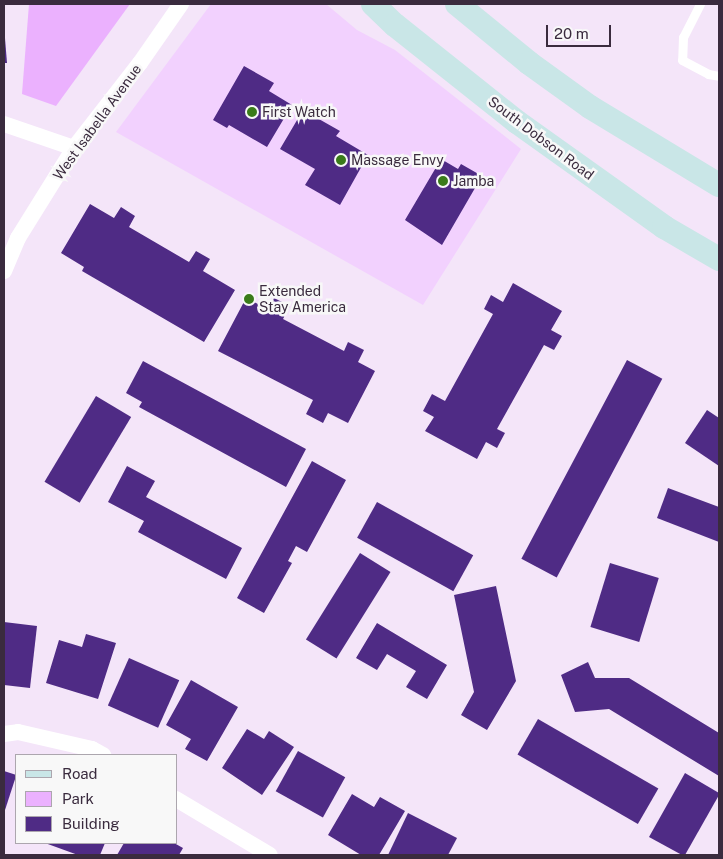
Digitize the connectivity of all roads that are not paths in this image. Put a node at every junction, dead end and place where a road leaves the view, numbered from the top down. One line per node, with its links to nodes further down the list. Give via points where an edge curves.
1 (181, 4): 7 (street, West Isabella Avenue)
2 (373, 4): 9 (main road, South Dobson Road, via 517,122 664,227)
3 (457, 4): 8 (main road, via 590,107)
4 (700, 4): 5 (lane, via 683,37 682,60 708,74)
5 (719, 76)
6 (4, 124): 7 (street)
7 (74, 148): 10 (street, West Isabella Avenue, via 18,238)
8 (719, 186)
9 (719, 259)
10 (4, 270)
11 (4, 734): 12 (street, via 18,732)
12 (101, 754)
13 (178, 800): 14 (street)
14 (270, 855)

